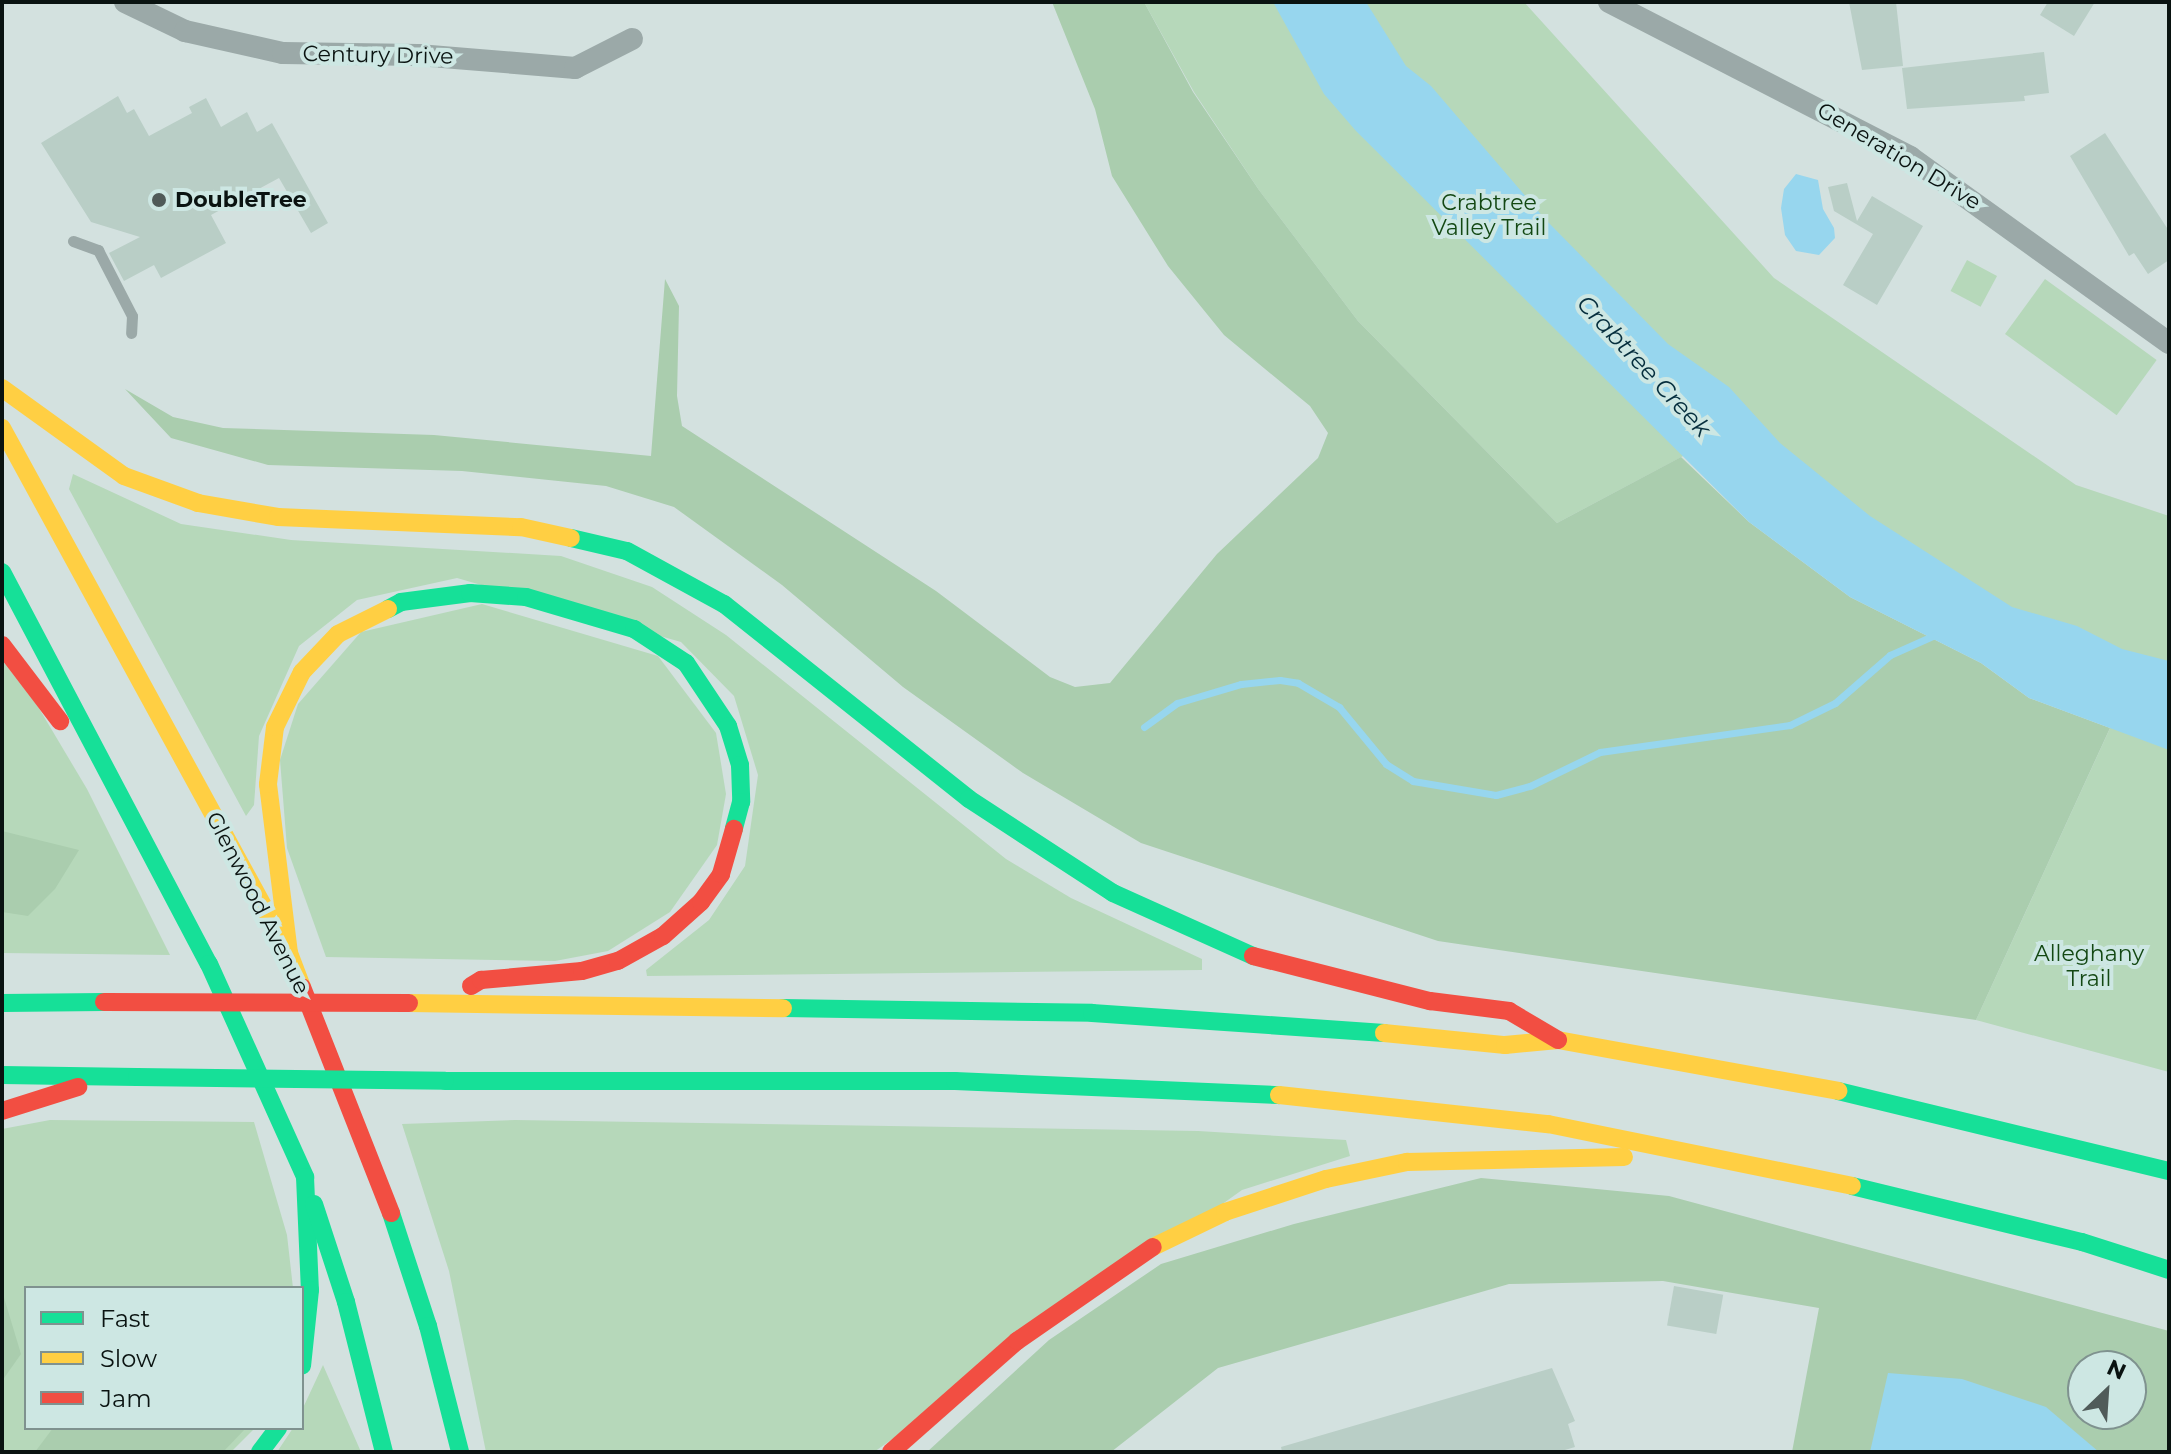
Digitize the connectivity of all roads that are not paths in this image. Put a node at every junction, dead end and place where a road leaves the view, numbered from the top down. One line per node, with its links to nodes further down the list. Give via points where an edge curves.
1 (125, 2): 3 (street, Century Drive, via 185,31 283,53 418,55 575,68)
2 (1609, 2): 6 (street, Generation Drive, via 1910,157)
3 (632, 39)
4 (73, 241): 5 (lane, via 98,250 132,316)
5 (131, 333)
6 (2169, 343)
7 (2, 388): 17 (main road, via 124,476 198,503 278,517 521,527 627,551 724,604 969,799 1113,893 1268,962 1430,1001 1509,1011)
8 (2, 428): 12 (main road, Glenwood Avenue)
9 (2, 572): 11 (main road)
10 (2, 645): 11 (main road)
11 (134, 817): 23 (main road, via 215,978)
12 (289, 953): 15 (main road, via 268,810 270,755 290,691 338,634 401,602 470,593 554,602 658,642 704,684 736,746 741,802 721,874 683,919 618,961 582,971 481,980); 29 (main road, Glenwood Avenue, via 388,1204 428,1326)
13 (2, 995): 14 (main road)
14 (41, 1002): 15 (main road, bridge); 16 (main road)
15 (446, 1002): 17 (main road, via 1092,1013 1327,1027 1505,1045)
16 (2, 1003)
17 (1558, 1040): 22 (main road, via 1876,1098)
18 (2, 1075): 19 (main road)
19 (111, 1076): 20 (main road); 21 (main road, bridge, via 955,1081 1261,1093 1548,1124)
20 (2, 1111)
21 (1715, 1157): 24 (main road, via 1951,1208); 30 (main road, via 1484,1156 1407,1162 1326,1179 1225,1212 1159,1243 1092,1285 1017,1341)
22 (2169, 1171)
23 (305, 1177): 25 (main road, via 310,1290); 28 (main road, via 346,1302)
24 (2169, 1270)
25 (304, 1347)
26 (276, 1430): 27 (main road)
27 (260, 1452)
28 (384, 1452)
29 (460, 1452)
30 (891, 1452)

